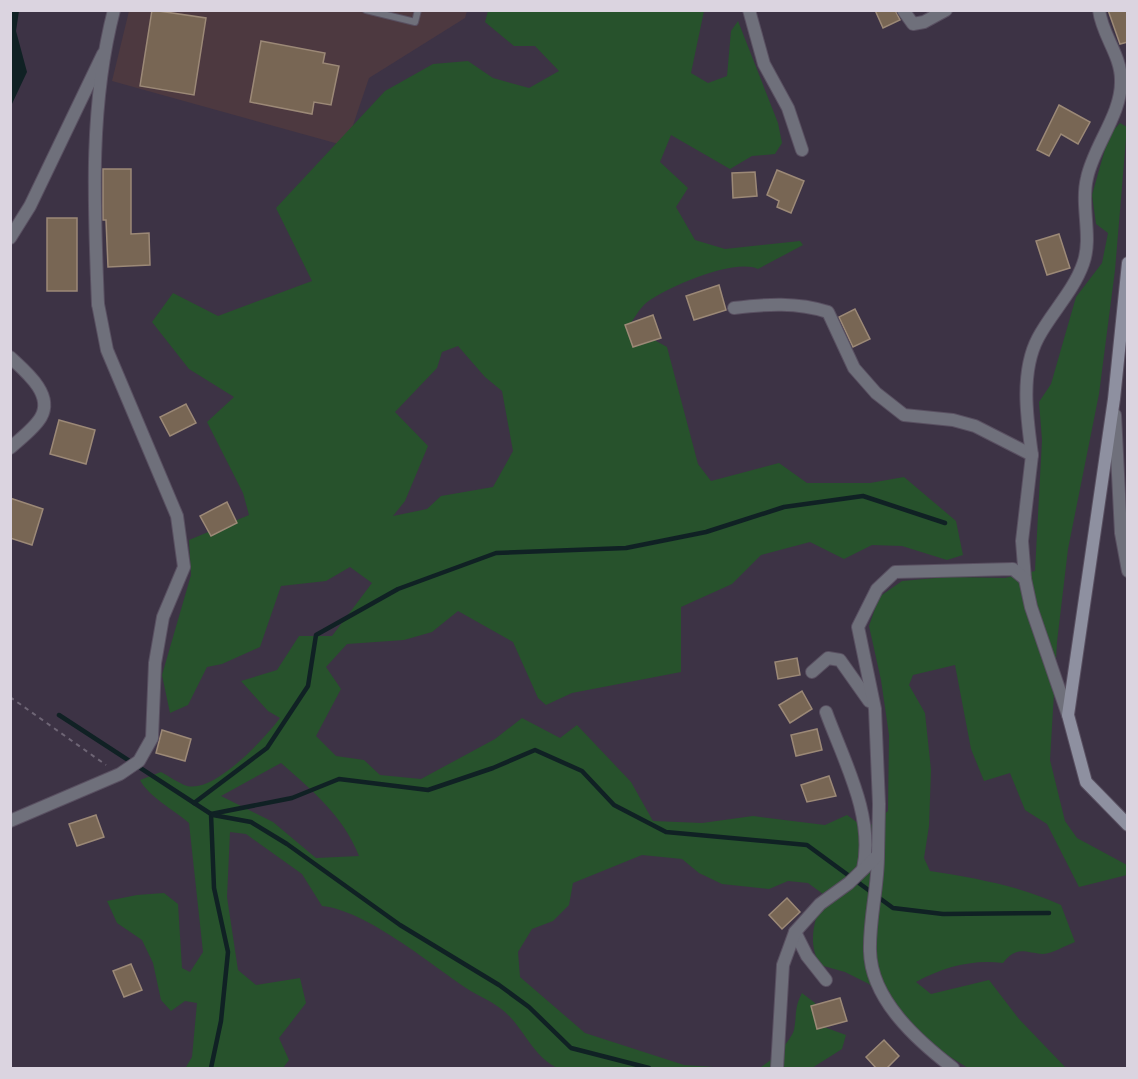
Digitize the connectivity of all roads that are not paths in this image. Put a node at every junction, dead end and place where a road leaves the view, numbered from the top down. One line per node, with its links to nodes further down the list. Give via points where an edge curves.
1 (114, 10): 8 (street)
2 (366, 10): 3 (lane, via 415,22)
3 (418, 10)
4 (749, 10): 9 (street, via 765,64 788,108)
5 (903, 10): 6 (street, via 913,24)
6 (946, 10)
7 (1099, 10): 16 (street, via 1120,68 1118,105 1087,178 1084,263 1037,340 1027,369)
8 (103, 54): 10 (street, via 30,206); 23 (street, via 93,186 98,304 107,350 177,516 184,567 163,617 155,663 152,738 139,761 120,774)
9 (802, 150)
10 (10, 238)
11 (1128, 263): 14 (main road)
12 (734, 308): 16 (street, via 768,304 809,306 828,312 854,368 876,393 904,415 975,426)
13 (10, 357): 15 (street, via 34,380 45,402 41,417)
14 (1114, 399): 17 (street, via 1121,533); 22 (main road)
15 (10, 448)
16 (1032, 455): 18 (street, via 1022,541)
17 (1128, 571)
18 (1025, 579): 20 (street, via 1013,569 895,572 877,589 858,627); 22 (street)
19 (812, 672): 20 (street, via 828,658 840,660)
20 (874, 710): 25 (street)
21 (826, 712): 26 (street, via 861,810 866,854)
22 (1068, 715): 24 (main road, via 1086,782)
23 (10, 821)
24 (1128, 825)
25 (878, 855): 26 (street); 30 (street, via 870,954 874,972 909,1031)
26 (863, 870): 27 (street, via 820,904)
27 (795, 932): 28 (street); 29 (street, via 783,965)
28 (826, 980)
29 (777, 1068)
30 (953, 1068)

